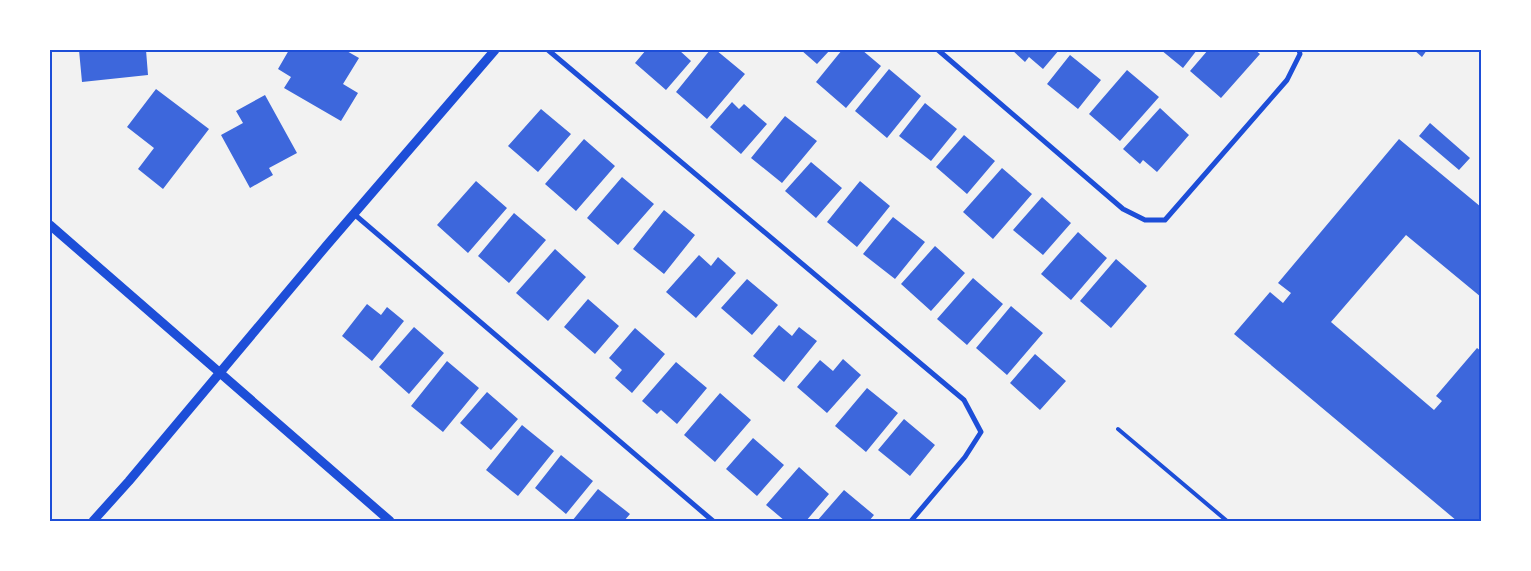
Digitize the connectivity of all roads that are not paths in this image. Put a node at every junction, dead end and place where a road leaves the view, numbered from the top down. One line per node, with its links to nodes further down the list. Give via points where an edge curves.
1 (495, 50): 5 (street)
2 (548, 50): 13 (street, via 964,400 981,432 965,458)
3 (938, 50): 4 (street, via 1123,209 1145,220 1165,220 1288,80)
4 (1300, 52)
5 (354, 214): 7 (street); 12 (street)
6 (50, 225): 7 (street)
7 (220, 373): 10 (street, via 130,481); 11 (street)
8 (1118, 428): 9 (lane)
9 (1224, 520)
10 (92, 521)
11 (390, 521)
12 (713, 521)
13 (911, 521)

